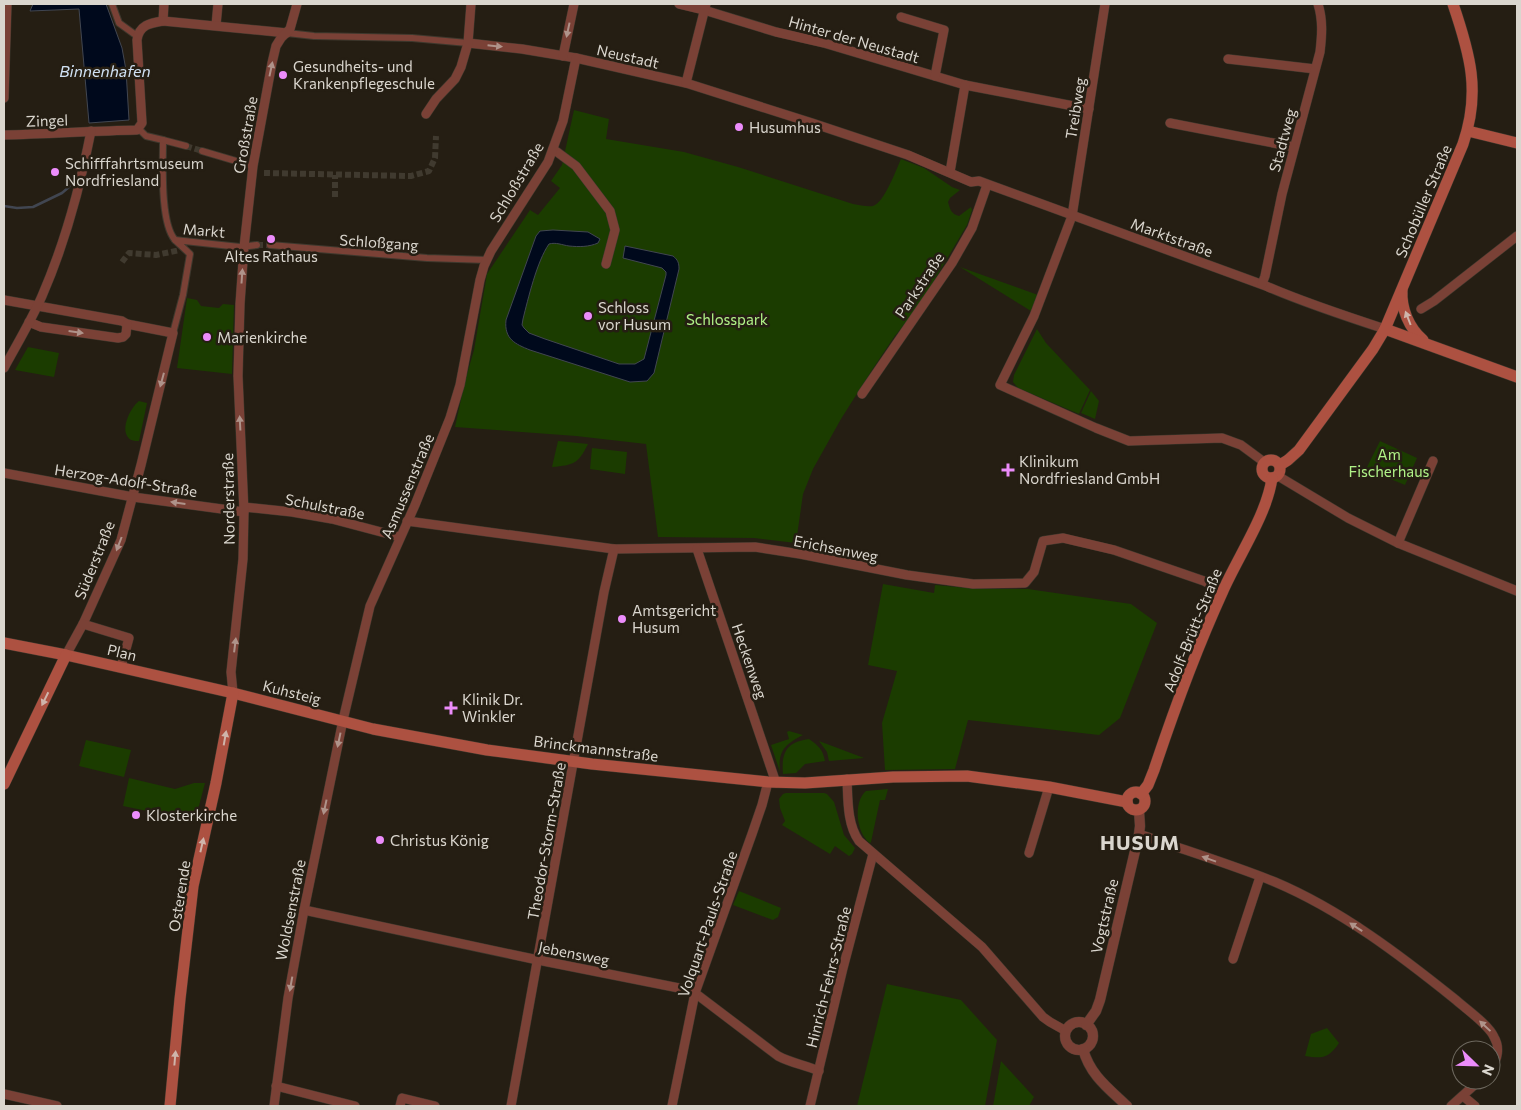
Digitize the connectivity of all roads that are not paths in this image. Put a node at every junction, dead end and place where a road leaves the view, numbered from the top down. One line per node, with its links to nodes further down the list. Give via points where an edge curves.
1 (7, 4): 26 (street)
2 (112, 4): 17 (street, via 119,24)
3 (164, 4): 14 (street)
4 (218, 4): 15 (street)
5 (297, 4): 16 (street, Großstraße)
6 (471, 4): 18 (street)
7 (574, 4): 19 (street, one-way to 19)
8 (680, 4): 12 (street, Hinter der Neustadt)
9 (1105, 4): 27 (street, Treibweg)
10 (1318, 4): 22 (street, Stadtweg, via 1322,33)
11 (1453, 4): 32 (main road, via 1469,53 1473,80)
12 (705, 7): 23 (street, Hinter der Neustadt, via 776,32); 24 (street)
13 (901, 17): 23 (street, Hinter der Neustadt, via 944,30)
14 (163, 21): 15 (street); 17 (street, via 145,25)
15 (216, 25): 16 (street)
16 (287, 33): 18 (street, Neustadt); 40 (street, Großstraße, one-way to 16, via 276,46)
17 (138, 36): 30 (street, via 142,123)
18 (468, 43): 19 (street, Neustadt, one-way to 19); 28 (street, via 455,79)
19 (563, 56): 20 (street, Neustadt)
20 (576, 58): 24 (street, Neustadt); 38 (street, Schloßstraße, via 563,121)
21 (1228, 59): 22 (street)
22 (1315, 69): 37 (street, Stadtweg)
23 (935, 76): 25 (street, Hinter der Neustadt)
24 (686, 83): 41 (street, Neustadt, via 908,155)
25 (965, 86): 27 (street, Hinter der Neustadt); 41 (street)
26 (4, 98)
27 (1089, 109): 43 (street, Treibweg)
28 (426, 114)
29 (1170, 122): 37 (street)
30 (139, 129): 31 (street, Zingel); 34 (street, via 146,136)
31 (91, 131): 33 (street, Zingel); 55 (street, via 82,180)
32 (1468, 131): 35 (main road, Schobüller Straße); 52 (main road, Schobüller Straße)
33 (4, 135)
34 (163, 140): 36 (street); 45 (street, via 164,204 167,223)
35 (1517, 143)
36 (186, 146)
37 (1294, 147): 51 (street, Stadtweg)
38 (553, 149): 49 (street, Schloßstraße); 50 (street, via 576,166 610,211 615,230)
39 (202, 151): 40 (street)
40 (252, 166): 48 (street, Großstraße)
41 (950, 172): 42 (street, Marktstraße, via 970,182)
42 (988, 185): 43 (street, Marktstraße); 64 (street, Parkstraße, via 972,228 952,263)
43 (1072, 216): 51 (street, Marktstraße); 66 (street, Treibweg, via 1034,316 1000,385 1129,441 1222,438 1241,445)
44 (1517, 236): 56 (street)
45 (175, 240): 48 (street, Markt); 60 (street, Markt, via 190,254)
46 (257, 245): 48 (street)
47 (270, 245): 49 (street, Schloßgang)
48 (244, 247): 54 (street, Markt, one-way to 48)
49 (486, 260): 71 (street, Asmussenstraße, via 455,402)
50 (606, 264)
51 (1262, 284): 59 (street, Marktstraße)
52 (1403, 285): 59 (main road, Schobüller Straße); 61 (main road, one-way to 52, via 1410,325 1403,302)
53 (4, 300): 55 (street)
54 (240, 304): 70 (street, Norderstraße, one-way to 54, via 238,376)
55 (37, 307): 57 (street); 58 (street)
56 (1421, 309)
57 (29, 322): 58 (street, one-way to 58, via 41,327 118,338 125,335); 62 (street)
58 (127, 324): 60 (street)
59 (1385, 329): 61 (main road); 68 (main road, via 1299,450)
60 (173, 333): 69 (street, Süderstraße, one-way to 69)
61 (1428, 345): 63 (main road)
62 (4, 368)
63 (1517, 377)
64 (862, 394)
65 (1434, 461): 73 (street)
66 (1264, 462): 68 (main road, via 1273,460 1278,463); 68 (main road, via 1261,471 1264,475)
67 (4, 473): 69 (street, Herzog-Adolf-Straße)
68 (1276, 473): 73 (street, via 1348,518); 76 (main road, Adolf-Brütt-Straße, via 1261,515)
69 (133, 497): 70 (street, Herzog-Adolf-Straße, one-way to 69); 78 (street, Süderstraße, one-way to 78, via 121,540)
70 (244, 509): 72 (street, Schulstraße, via 332,519); 82 (street, Norderstraße, one-way to 70, via 231,672 242,580)
71 (407, 521): 72 (street, Asmussenstraße); 74 (street, Erichsenweg)
72 (400, 537): 83 (street, Asmussenstraße, via 370,606)
73 (1398, 543): 77 (street)
74 (614, 549): 75 (street, Erichsenweg); 84 (street, Theodor-Storm-Straße)
75 (697, 549): 76 (street, Erichsenweg, via 755,548 907,576 973,584 1025,584 1034,572 1043,541 1063,538 1148,561); 86 (street, Heckenweg)
76 (1223, 591): 89 (main road, Adolf-Brütt-Straße, via 1148,785)
77 (1517, 591)
78 (83, 624): 80 (street, Süderstraße); 81 (street, via 129,638)
79 (4, 643): 80 (main road, Plan)
80 (66, 655): 81 (main road, Plan); 87 (main road, Süderstraße, one-way to 87)
81 (122, 667): 82 (main road, Plan)
82 (233, 693): 83 (main road, Kuhsteig); 110 (main road, Osterende, one-way to 82, via 193,886)
83 (343, 720): 84 (main road, Brinckmannstraße, via 482,750); 96 (street, Woldsenstraße, one-way to 96)
84 (574, 761): 86 (main road, Brinckmannstraße); 98 (street, Theodor-Storm-Straße)
85 (847, 780): 86 (main road, Brinckmannstraße); 88 (main road, via 966,776); 94 (street, via 852,829)
86 (772, 782): 99 (street, Volquart-Pauls-Straße)
87 (4, 784)
88 (1049, 787): 90 (main road); 93 (street)
89 (1141, 794): 90 (main road, via 1130,795); 91 (main road, Adolf-Brütt-Straße, via 1146,801)
90 (1127, 802): 91 (main road, via 1130,808)
91 (1139, 810): 92 (street, Vogtstraße)
92 (1139, 834): 95 (street, one-way to 92); 100 (street, Vogtstraße, via 1100,1000)
93 (1029, 853)
94 (873, 854): 101 (street, via 971,936 1043,1017); 104 (street, Hinrich-Fehrs-Straße)
95 (1260, 877): 97 (street); 102 (street, one-way to 95, via 1492,1032 1472,1014 1410,964 1330,910)
96 (304, 910): 98 (street, Jebensweg); 105 (street, Woldsenstraße, one-way to 105)
97 (1233, 959)
98 (538, 960): 99 (street, Jebensweg); 115 (street, Theodor-Storm-Straße)
99 (695, 992): 104 (street, Jebensweg, via 778,1056); 116 (street, Volquart-Pauls-Straße)
100 (1086, 1025): 101 (street, via 1078,1022); 103 (street, via 1092,1038 1088,1047)
101 (1066, 1031): 103 (street, via 1066,1043)
102 (1496, 1040)
103 (1083, 1049): 118 (street, via 1092,1070)
104 (819, 1071): 117 (street, Hinrich-Fehrs-Straße)
105 (276, 1086): 111 (street, Woldsenstraße); 112 (street)
106 (1469, 1090): 108 (street)
107 (4, 1094): 109 (street)
108 (1463, 1096): 119 (street); 120 (street)
109 (57, 1106)
110 (170, 1106)
111 (274, 1106)
112 (355, 1106)
113 (400, 1106): 114 (street, via 402,1098)
114 (435, 1106)
115 (511, 1106)
116 (672, 1106)
117 (810, 1106)
118 (1126, 1106)
119 (1451, 1106)
120 (1475, 1106)

